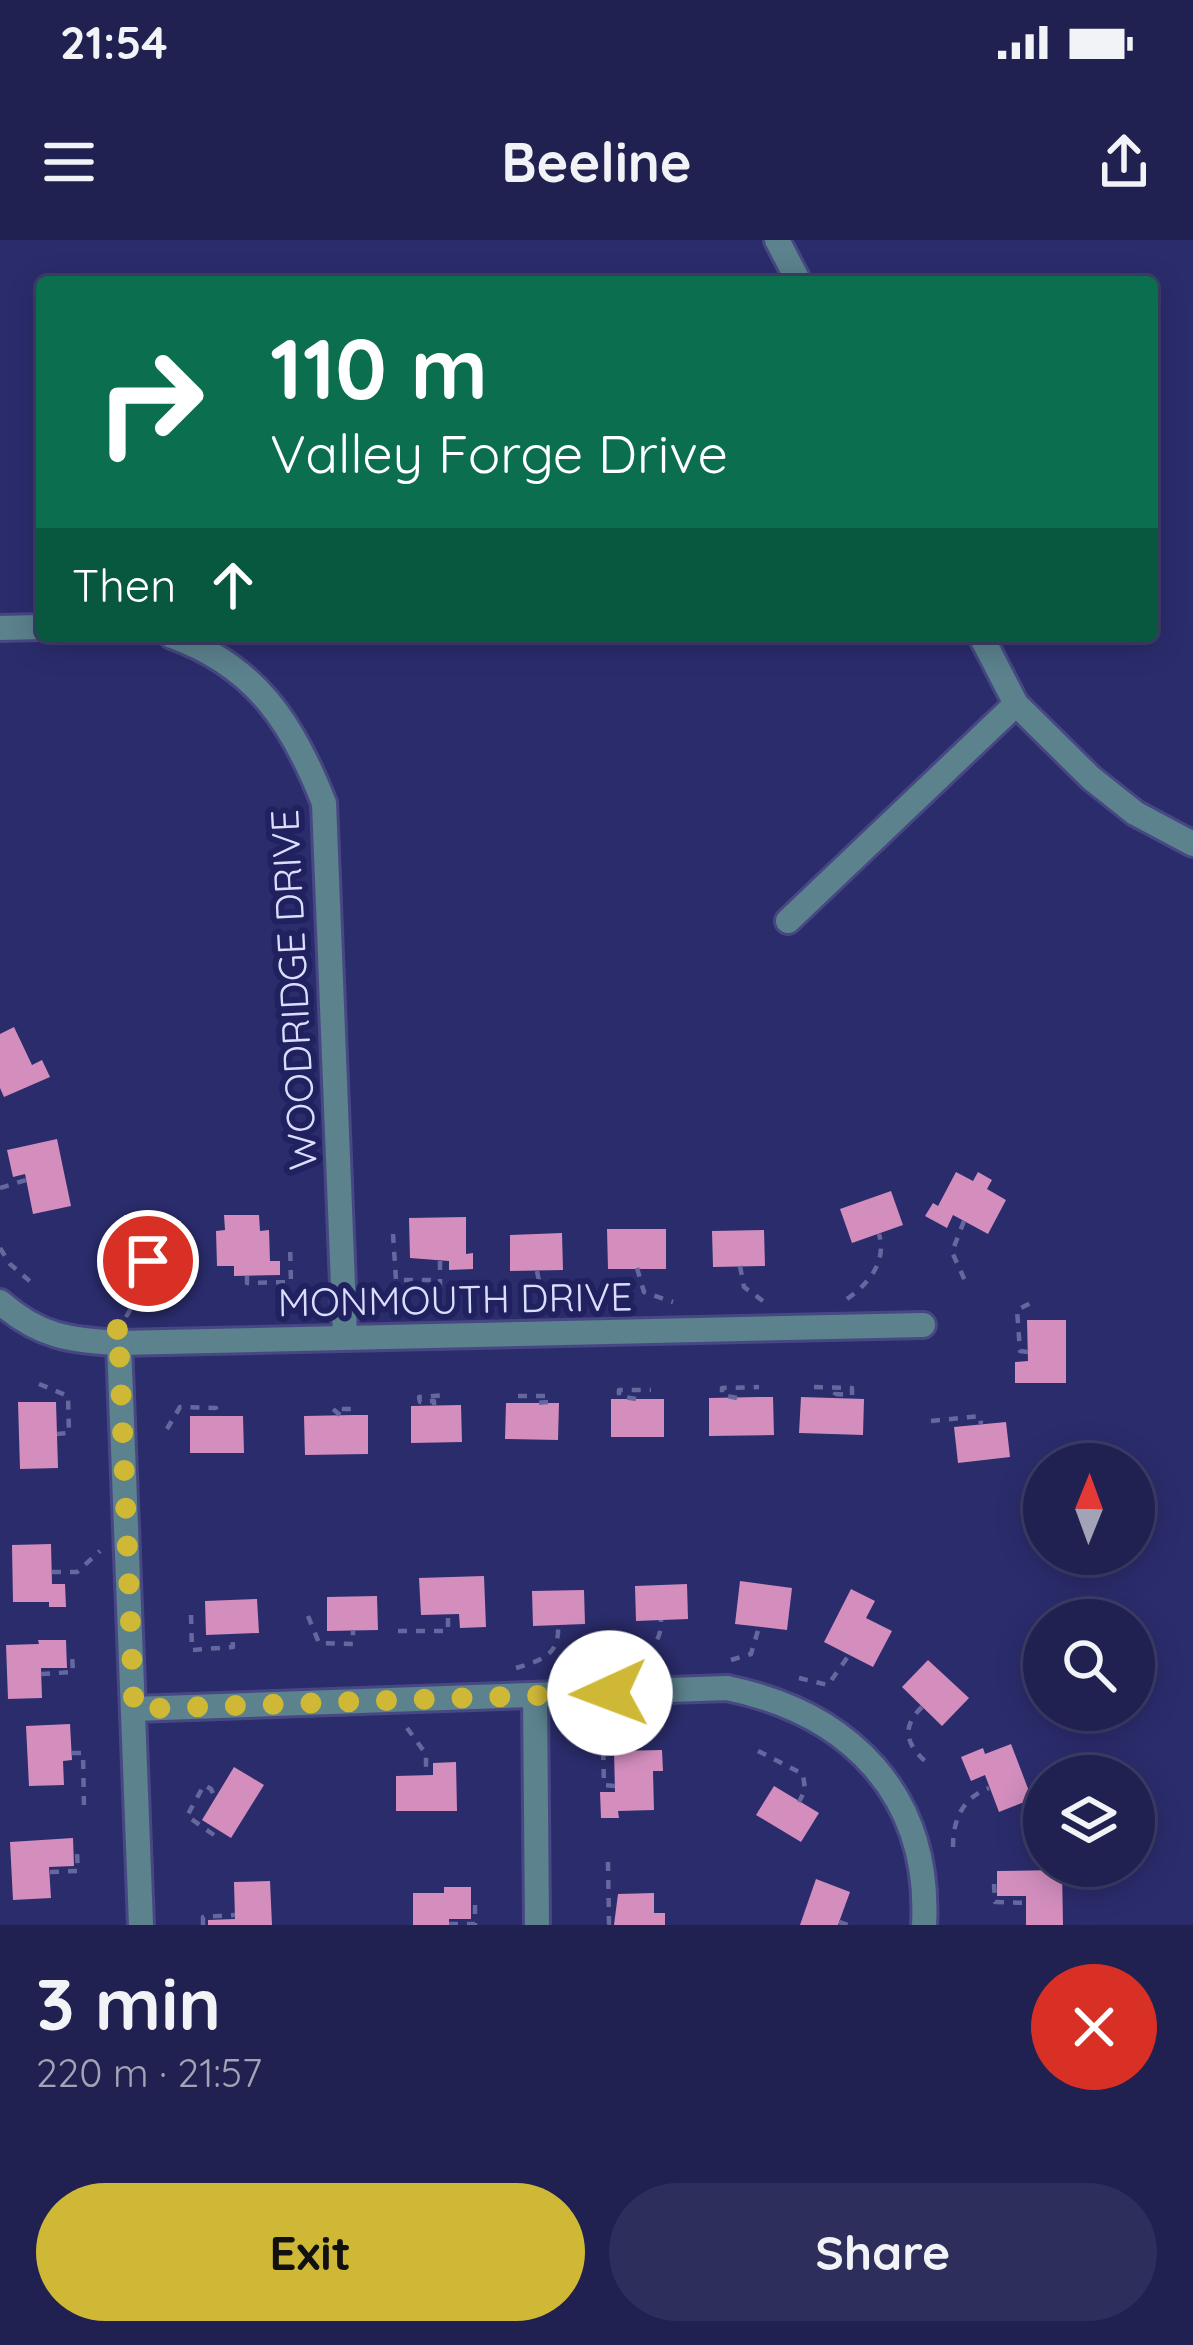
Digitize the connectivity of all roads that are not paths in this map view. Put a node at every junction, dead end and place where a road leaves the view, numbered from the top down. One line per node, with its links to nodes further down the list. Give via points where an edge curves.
1 (777, 240): 2 (street)
2 (796, 276)
3 (36, 627): 4 (street)
4 (0, 628)
5 (186, 642): 12 (street, WOODRIDGE DRIVE, via 216,655 269,700 291,728 324,803)
6 (984, 642): 7 (street)
7 (1016, 704): 8 (street, via 1120,802); 9 (street)
8 (1193, 844)
9 (788, 921)
10 (0, 1303): 13 (street, MONMOUTH DRIVE, via 32,1328)
11 (922, 1325): 12 (street, MONMOUTH DRIVE)
12 (345, 1336): 13 (street, MONMOUTH DRIVE)
13 (115, 1343): 15 (street)
14 (535, 1696): 15 (street); 17 (street); 18 (street, via 728,1688 831,1727 905,1811 919,1846)
15 (134, 1709): 16 (street)
16 (141, 1925)
17 (537, 1925)
18 (925, 1925)

